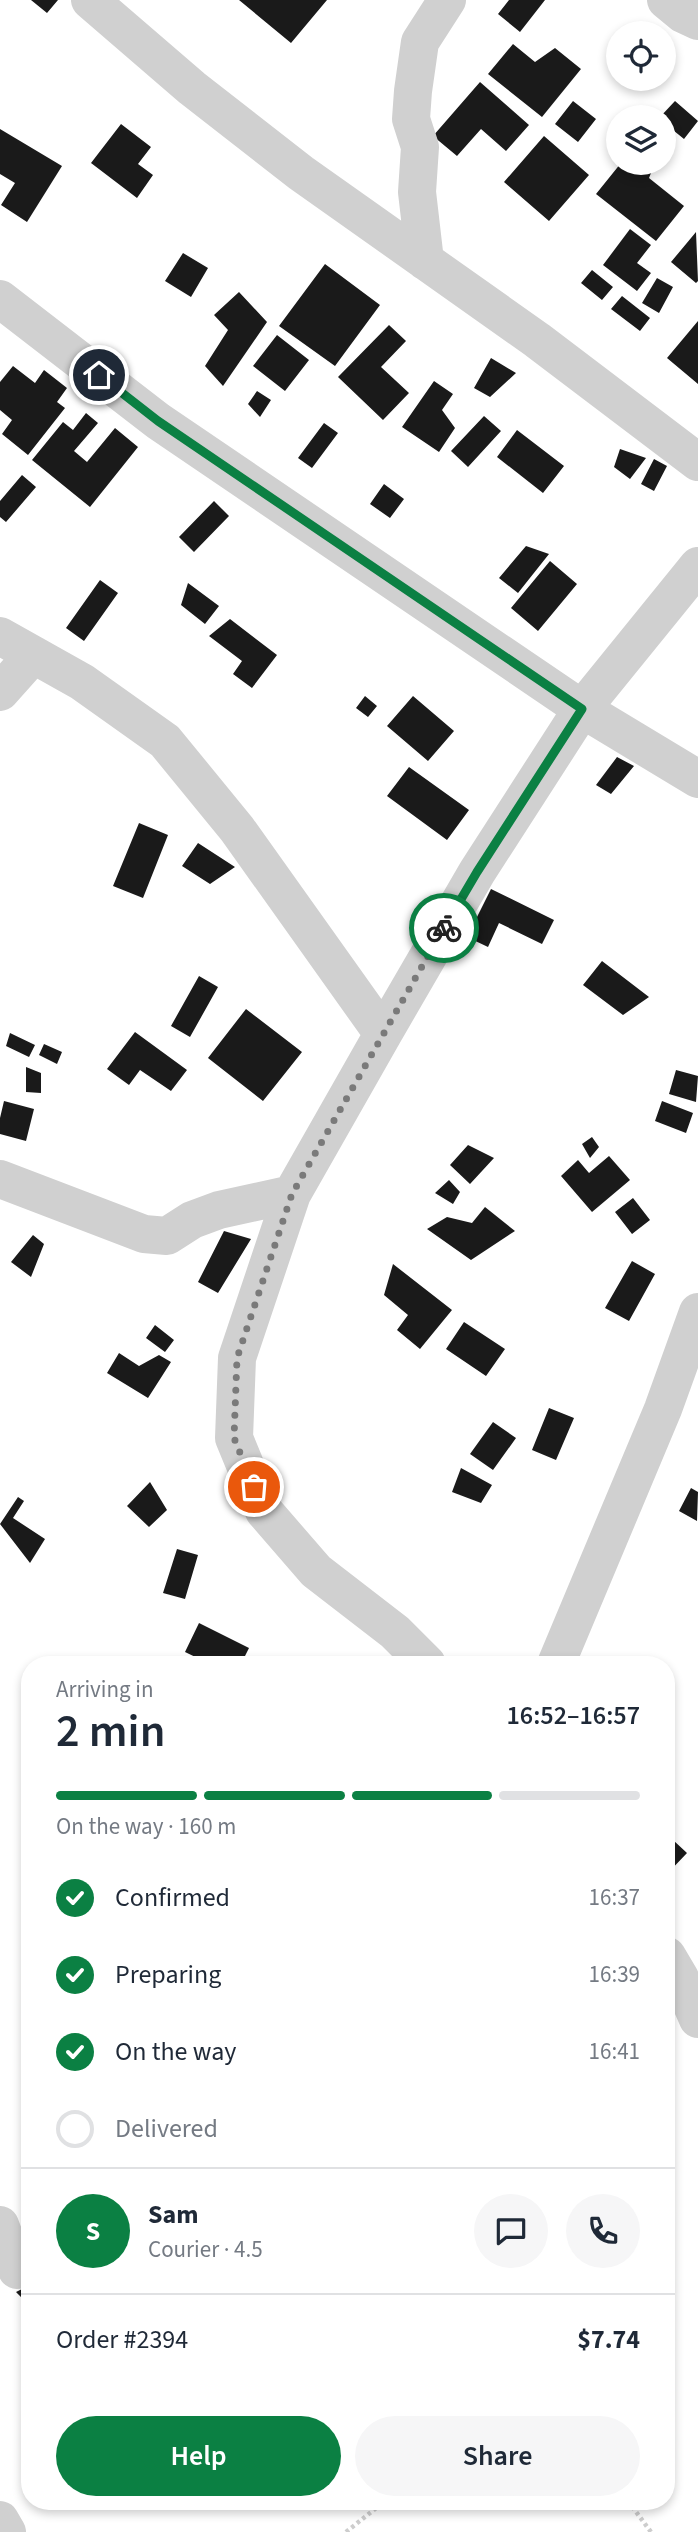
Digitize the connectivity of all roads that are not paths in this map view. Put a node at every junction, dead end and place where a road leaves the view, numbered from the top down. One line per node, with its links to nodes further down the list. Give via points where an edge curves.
1 (90, 0): 5 (street, via 290,165)
2 (447, 0): 5 (street, via 421,42 413,91 411,119 420,147 417,192)
3 (666, 0): 4 (street)
4 (698, 21)
5 (425, 261): 7 (street)
6 (0, 299): 12 (street, via 158,421)
7 (698, 462)
8 (698, 566): 12 (street)
9 (0, 636): 10 (street)
10 (33, 655): 11 (street); 14 (street, via 82,681 165,741 237,829)
11 (0, 692)
12 (582, 709): 13 (street); 14 (street, via 477,872)
13 (698, 779)
14 (383, 1034): 16 (street)
15 (0, 1179): 16 (street, via 144,1234 167,1236 219,1210)
16 (292, 1194): 18 (street, via 237,1358 234,1438 264,1511 316,1571)
17 (698, 1311): 19 (street, via 663,1409)
18 (419, 1656)
19 (559, 1656)
20 (675, 1968): 21 (street)
21 (698, 2019)
22 (0, 2225): 23 (street)
23 (16, 2271)
24 (0, 2520): 25 (street)
25 (7, 2532)

